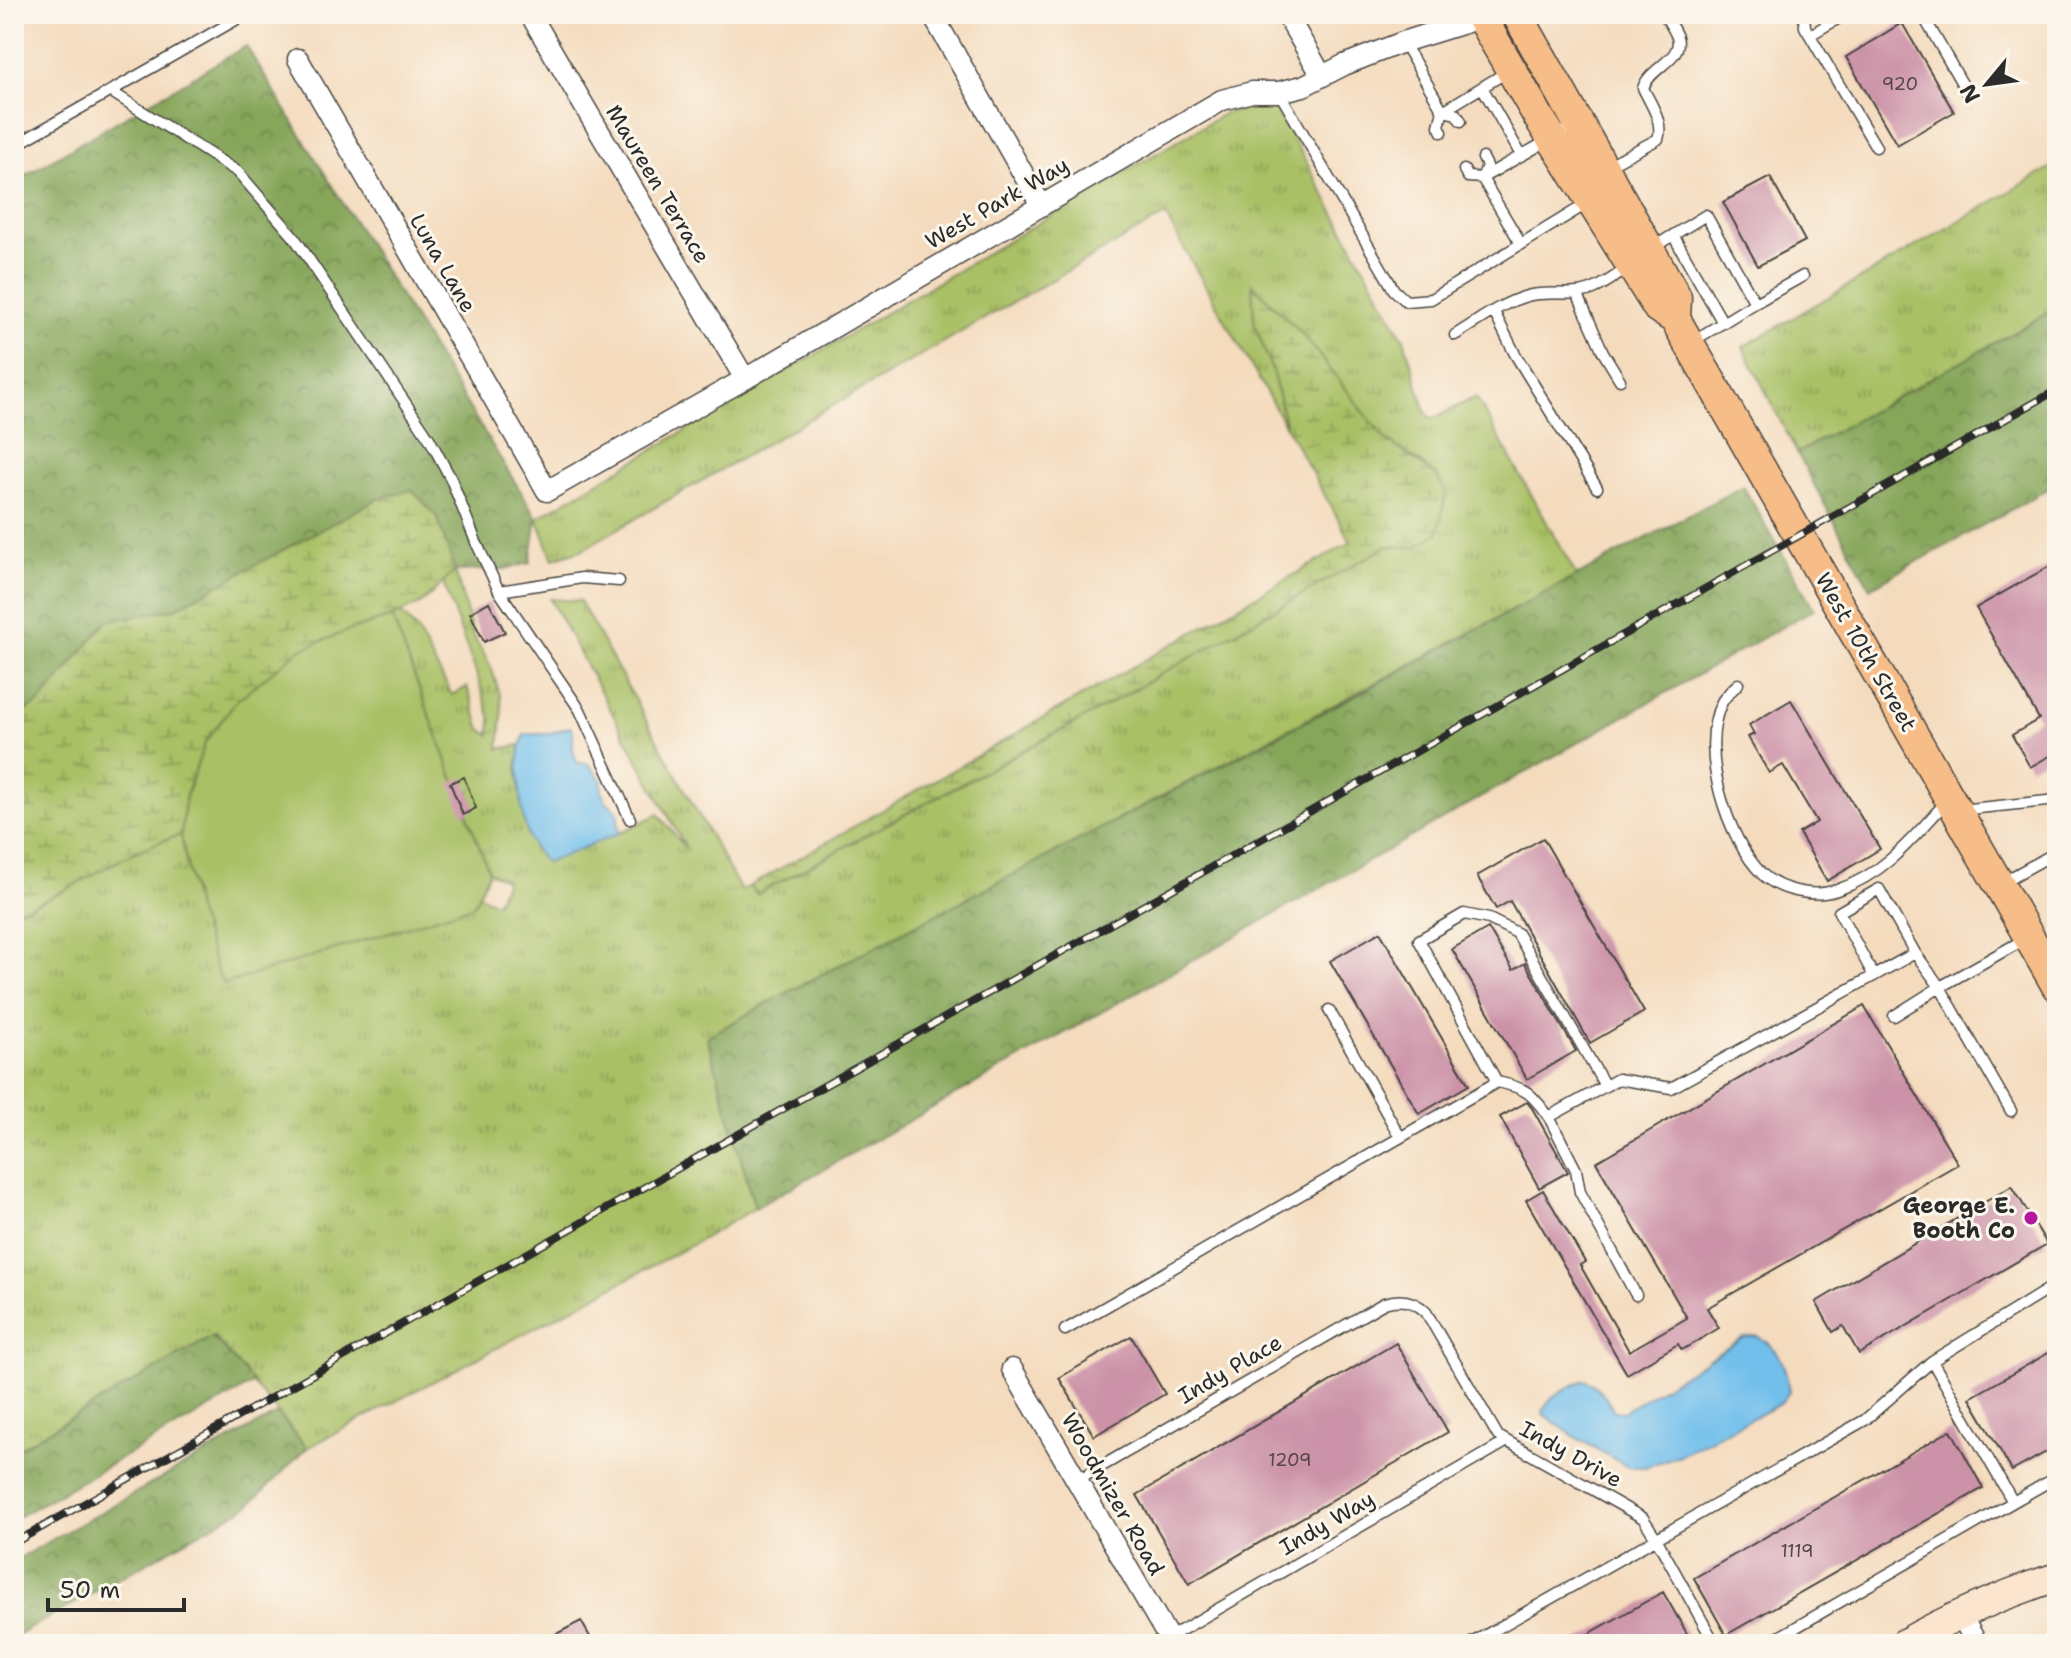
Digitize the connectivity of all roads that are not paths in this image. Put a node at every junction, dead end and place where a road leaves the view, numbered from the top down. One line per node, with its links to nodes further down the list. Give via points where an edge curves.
1 (246, 14): 17 (lane)
2 (530, 14): 43 (street, Maureen Terrace)
3 (932, 14): 33 (street)
4 (1286, 14): 15 (street)
5 (1517, 14): 22 (main road, West 10th Street)
6 (1664, 14): 29 (lane, via 1678,38 1677,50 1646,78 1643,88 1660,125 1658,139)
7 (1804, 14): 11 (lane)
8 (1846, 14): 11 (lane)
9 (1922, 14): 19 (lane)
10 (1485, 15): 12 (street, West Park Way); 14 (main road, West 10th Street)
11 (1810, 35): 26 (lane)
12 (1403, 42): 15 (street, West Park Way); 20 (lane)
13 (298, 59): 46 (street, Luna Lane)
14 (1511, 70): 16 (lane); 24 (main road, West 10th Street)
15 (1322, 76): 18 (street, West Park Way)
16 (1482, 87): 20 (lane); 27 (lane)
17 (110, 91): 25 (lane); 48 (lane, via 238,172 294,237 429,438)
18 (1279, 92): 33 (street, West Park Way, via 1222,100); 34 (lane, via 1394,290 1406,301 1431,299)
19 (1968, 94)
20 (1443, 111): 21 (lane); 23 (lane)
21 (1461, 121)
22 (1579, 123): 24 (lane); 29 (main road, West 10th Street)
23 (1442, 132)
24 (1552, 138): 27 (lane); 32 (main road, West 10th Street)
25 (14, 146)
26 (1876, 147)
27 (1521, 155): 31 (lane)
28 (1483, 158): 31 (lane, via 1487,166)
29 (1604, 167): 35 (main road, West 10th Street)
30 (1464, 170): 31 (lane, via 1468,177)
31 (1482, 178): 34 (lane)
32 (1591, 201): 34 (lane); 35 (main road, West 10th Street)
33 (1041, 205): 43 (street, West Park Way)
34 (1521, 244)
35 (1651, 250): 37 (lane, via 1603,284); 38 (lane, via 1706,215 1727,263); 40 (lane, via 1691,256); 41 (main road, West 10th Street, via 1676,297)
36 (1803, 276): 38 (lane)
37 (1577, 293): 39 (lane, via 1525,296); 44 (lane)
38 (1755, 303): 40 (lane)
39 (1494, 312): 42 (lane); 45 (lane)
40 (1723, 323): 41 (lane)
41 (1682, 331): 51 (main road, West 10th Street)
42 (1455, 335)
43 (745, 379): 46 (street, West Park Way)
44 (1620, 380)
45 (1597, 488)
46 (547, 491)
47 (619, 581): 48 (lane, via 582,578)
48 (499, 591): 52 (lane, via 580,710)
49 (1738, 684): 51 (lane, via 1722,702 1713,736 1714,770 1728,819 1748,858 1765,877 1809,894 1836,891 1886,865)
50 (2057, 800): 51 (lane)
51 (1954, 804): 54 (main road, West 10th Street)
52 (630, 819)
53 (2057, 852): 54 (lane)
54 (1999, 884): 55 (main road, West 10th Street)
55 (2028, 937): 58 (main road, West 10th Street); 59 (lane)
56 (1915, 953): 57 (lane); 57 (lane, via 1879,889 1839,912); 59 (lane)
57 (1874, 976): 63 (lane, via 1671,1088 1618,1079)
58 (2057, 986)
59 (1940, 987): 61 (lane); 64 (lane)
60 (1329, 1010): 66 (lane)
61 (1894, 1016)
62 (1497, 1082): 63 (lane, via 1419,940 1464,914 1517,933); 65 (lane, via 1532,1095); 66 (lane)
63 (1605, 1086): 65 (lane)
64 (2011, 1111)
65 (1549, 1117): 68 (lane, via 1576,1170 1580,1192)
66 (1400, 1137): 70 (lane)
67 (2057, 1284): 71 (lane)
68 (1636, 1295)
69 (1405, 1300): 73 (lane, Indy Drive, via 1426,1312 1494,1432); 75 (lane, Indy Place, via 1384,1303)
70 (1065, 1330)
71 (1932, 1361): 76 (lane); 77 (lane, via 1865,1420)
72 (1012, 1369): 75 (street, Woodmizer Road)
73 (1506, 1442): 77 (lane, Indy Drive, via 1635,1512); 80 (lane, Indy Way)
74 (2057, 1477): 76 (lane)
75 (1078, 1480): 80 (street, Woodmizer Road)
76 (2013, 1502): 83 (lane)
77 (1656, 1538): 81 (lane); 82 (lane, Indy Drive)
78 (2057, 1577): 79 (main road)
79 (1960, 1614): 84 (main road); 85 (street)
80 (1170, 1641)
81 (1470, 1644)
82 (1715, 1644)
83 (1767, 1644)
84 (1903, 1644)
85 (1977, 1644)

